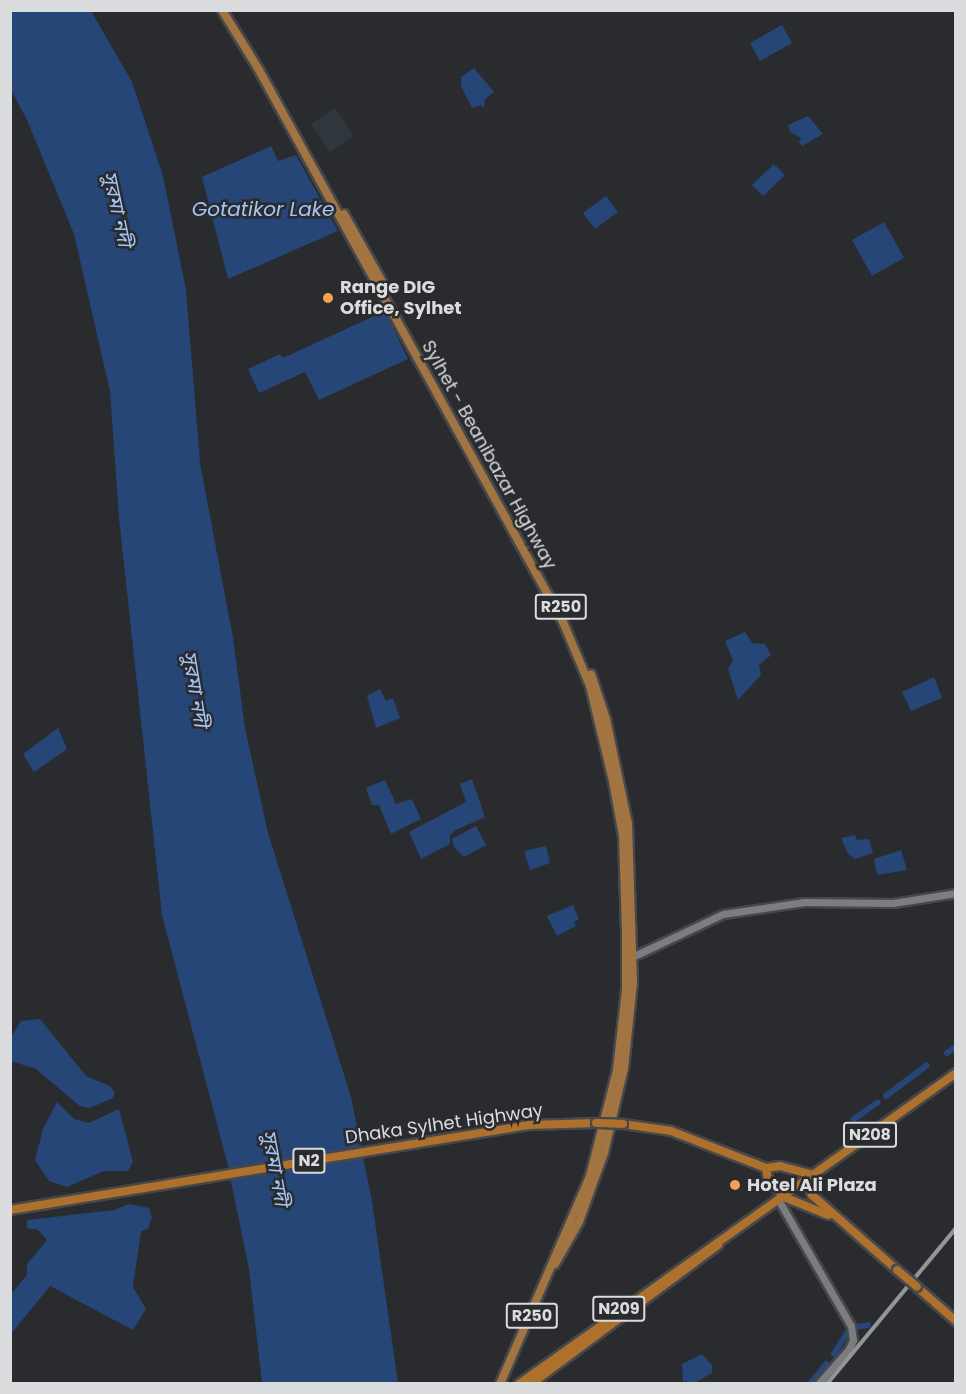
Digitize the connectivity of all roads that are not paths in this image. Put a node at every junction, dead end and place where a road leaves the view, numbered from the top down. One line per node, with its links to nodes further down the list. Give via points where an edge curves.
1 (222, 10): 3 (main road, Sylhet - Beanibazar Highway / R250)
2 (228, 10): 3 (main road, Sylhet - Beanibazar Highway / R250)
3 (262, 69): 5 (main road, Sylhet - Beanibazar Highway / R250, via 557,600 588,666 606,719 628,824); 12 (main road, Sylhet - Beanibazar Highway / R250, via 563,622 590,686 601,727 623,836 623,1026 603,1138)
4 (956, 893): 5 (street, via 893,903 804,902 723,914)
5 (634, 956): 12 (main road, Sylhet - Beanibazar Highway / R250, via 617,1105 593,1187)
6 (956, 1073): 8 (highway, N208)
7 (766, 1168): 8 (highway, N2, via 780,1166); 9 (highway); 10 (highway, Dhaka Sylhet Highway / N2, bridge, via 671,1131 623,1124 529,1125)
8 (813, 1175): 9 (highway, N208); 11 (highway, via 809,1189)
9 (781, 1199): 11 (highway); 15 (highway, N209, via 708,1256); 18 (street, via 851,1326 853,1340 849,1349)
10 (10, 1210)
11 (833, 1217): 13 (highway, bridge)
12 (555, 1264): 14 (main road, R250)
13 (956, 1322)
14 (509, 1368): 15 (main road, via 513,1381); 16 (main road, R250); 17 (main road, R250)
15 (524, 1382)
16 (500, 1383)
17 (507, 1383)
18 (818, 1383)

